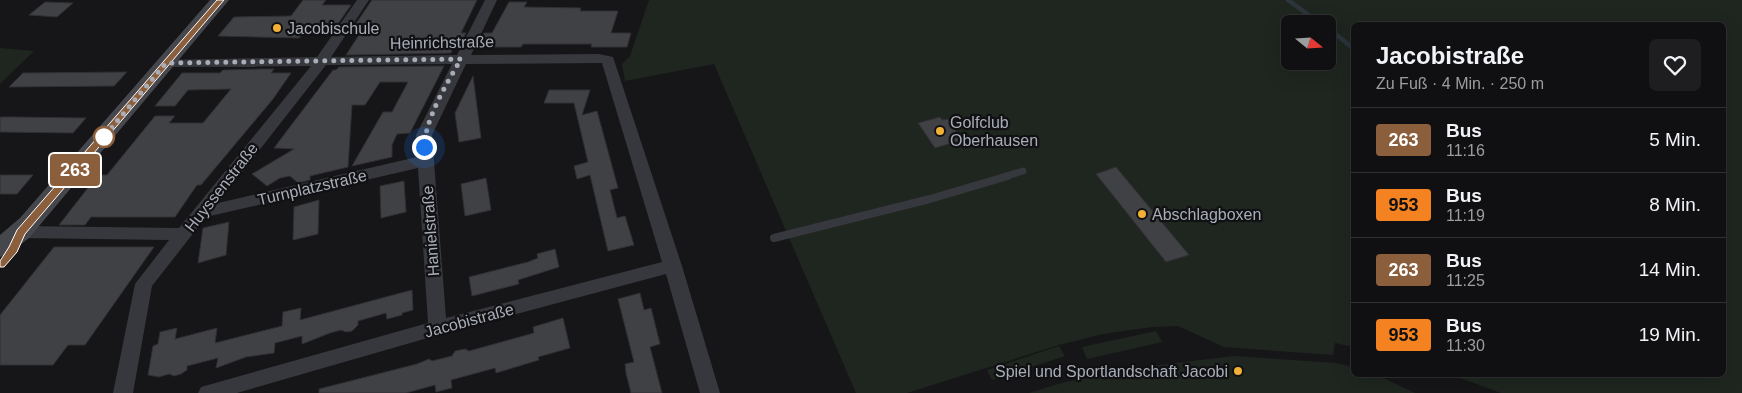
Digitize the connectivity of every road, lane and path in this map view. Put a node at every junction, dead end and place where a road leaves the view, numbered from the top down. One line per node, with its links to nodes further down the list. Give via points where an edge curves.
1 (220, 0): 6 (main road)
2 (362, 0): 5 (street, Huyssenstraße)
3 (491, 0): 4 (street, Hanielstraße)
4 (461, 59): 5 (street, Heinrichstraße); 7 (street, Hanielstraße, via 424,135); 15 (street, Heinrichstraße, via 605,58 610,62)
5 (321, 62): 6 (street, Heinrichstraße); 9 (street, Huyssenstraße)
6 (166, 63): 10 (main road)
7 (425, 161): 9 (street, Turnplatzstraße); 16 (street, Hanielstraße)
8 (1023, 171): 12 (lane, via 930,199)
9 (200, 213): 11 (street, Huyssenstraße)
10 (21, 232): 11 (street); 13 (main road); 14 (main road, via 13,249)
11 (184, 234): 17 (street, Huyssenstraße, via 144,284)
12 (774, 238)
13 (0, 248)
14 (0, 264)
15 (673, 266): 16 (street, Jacobistraße); 19 (street)
16 (438, 328): 18 (street, Jacobistraße)
17 (123, 393)
18 (208, 393)
19 (710, 393)

